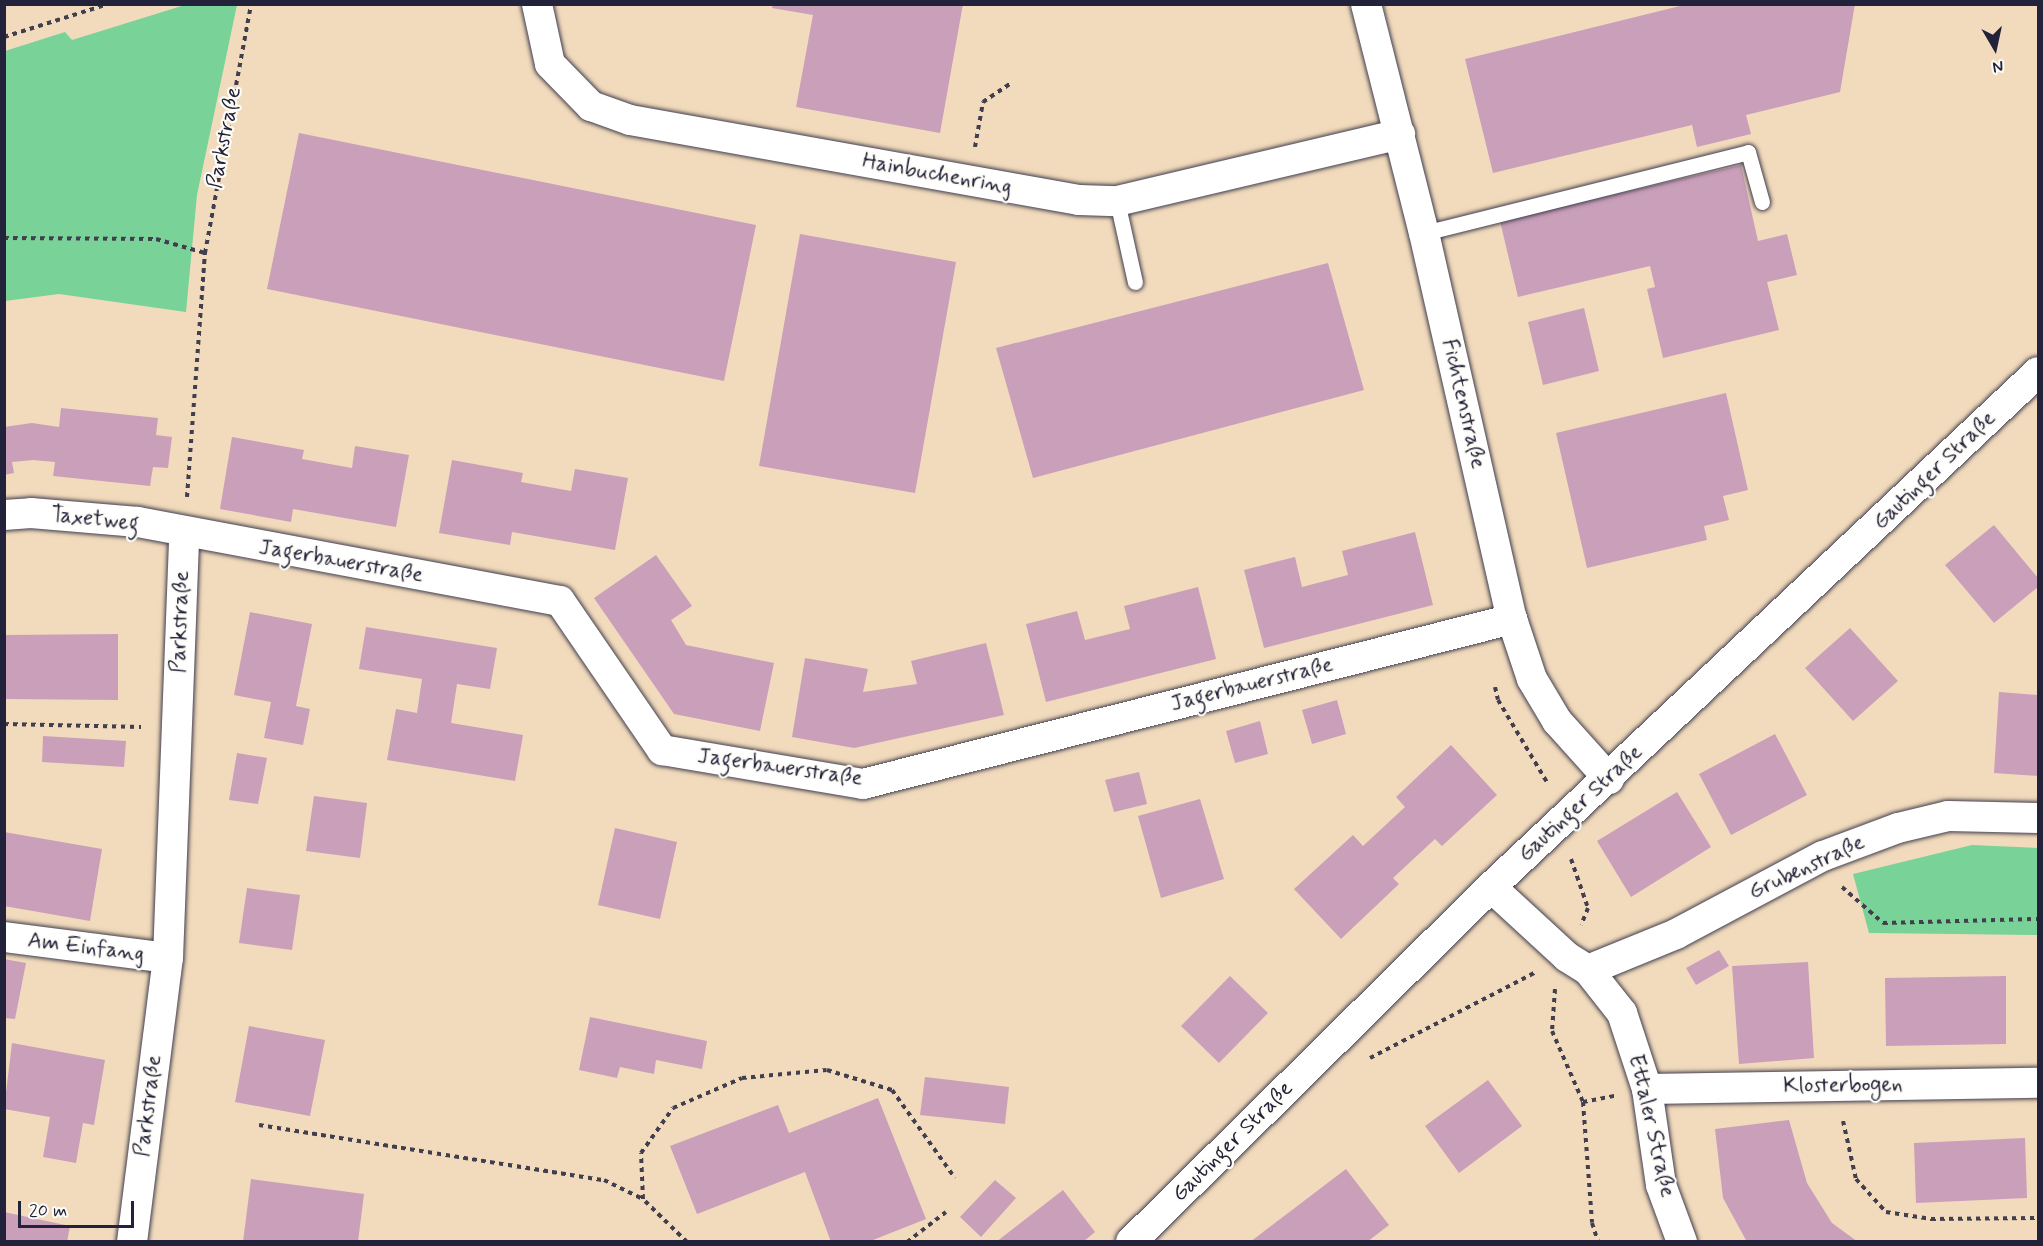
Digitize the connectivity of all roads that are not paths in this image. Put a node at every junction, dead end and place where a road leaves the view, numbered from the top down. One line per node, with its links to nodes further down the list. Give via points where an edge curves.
1 (537, 4): 4 (street, Hainbuchenring, via 550,64 591,106 630,120 1079,200)
2 (1366, 4): 3 (street, Fichtenstraße)
3 (1400, 134): 4 (street, Hainbuchenring); 6 (street, Fichtenstraße)
4 (1117, 201): 7 (lane)
5 (1762, 202): 6 (lane, via 1748,152)
6 (1424, 233): 11 (street, Fichtenstraße)
7 (1135, 282)
8 (2038, 372): 12 (street, Gautinger Straße)
9 (4, 515): 10 (street, Taxetweg, via 31,513 138,522)
10 (184, 533): 11 (street, Jagerbauerstraße, via 560,601 662,750 863,784); 16 (street, Parkstraße)
11 (1512, 619): 12 (street, Fichtenstraße, via 1532,679 1557,721)
12 (1609, 779): 14 (street, Gautinger Straße)
13 (2038, 818): 17 (street, Grubenstraße, via 1948,816 1898,828 1823,856 1676,934)
14 (1491, 887): 17 (street, Ettaler Straße); 21 (street, Gautinger Straße)
15 (4, 937): 16 (street, Am Einfang)
16 (168, 958): 20 (street, Parkstraße)
17 (1570, 967): 19 (street, Ettaler Straße, via 1622,1013)
18 (2038, 1083): 19 (street, Klosterbogen)
19 (1647, 1089): 22 (street, Ettaler Straße, via 1660,1185)
20 (132, 1242)
21 (1131, 1242)
22 (1682, 1242)

